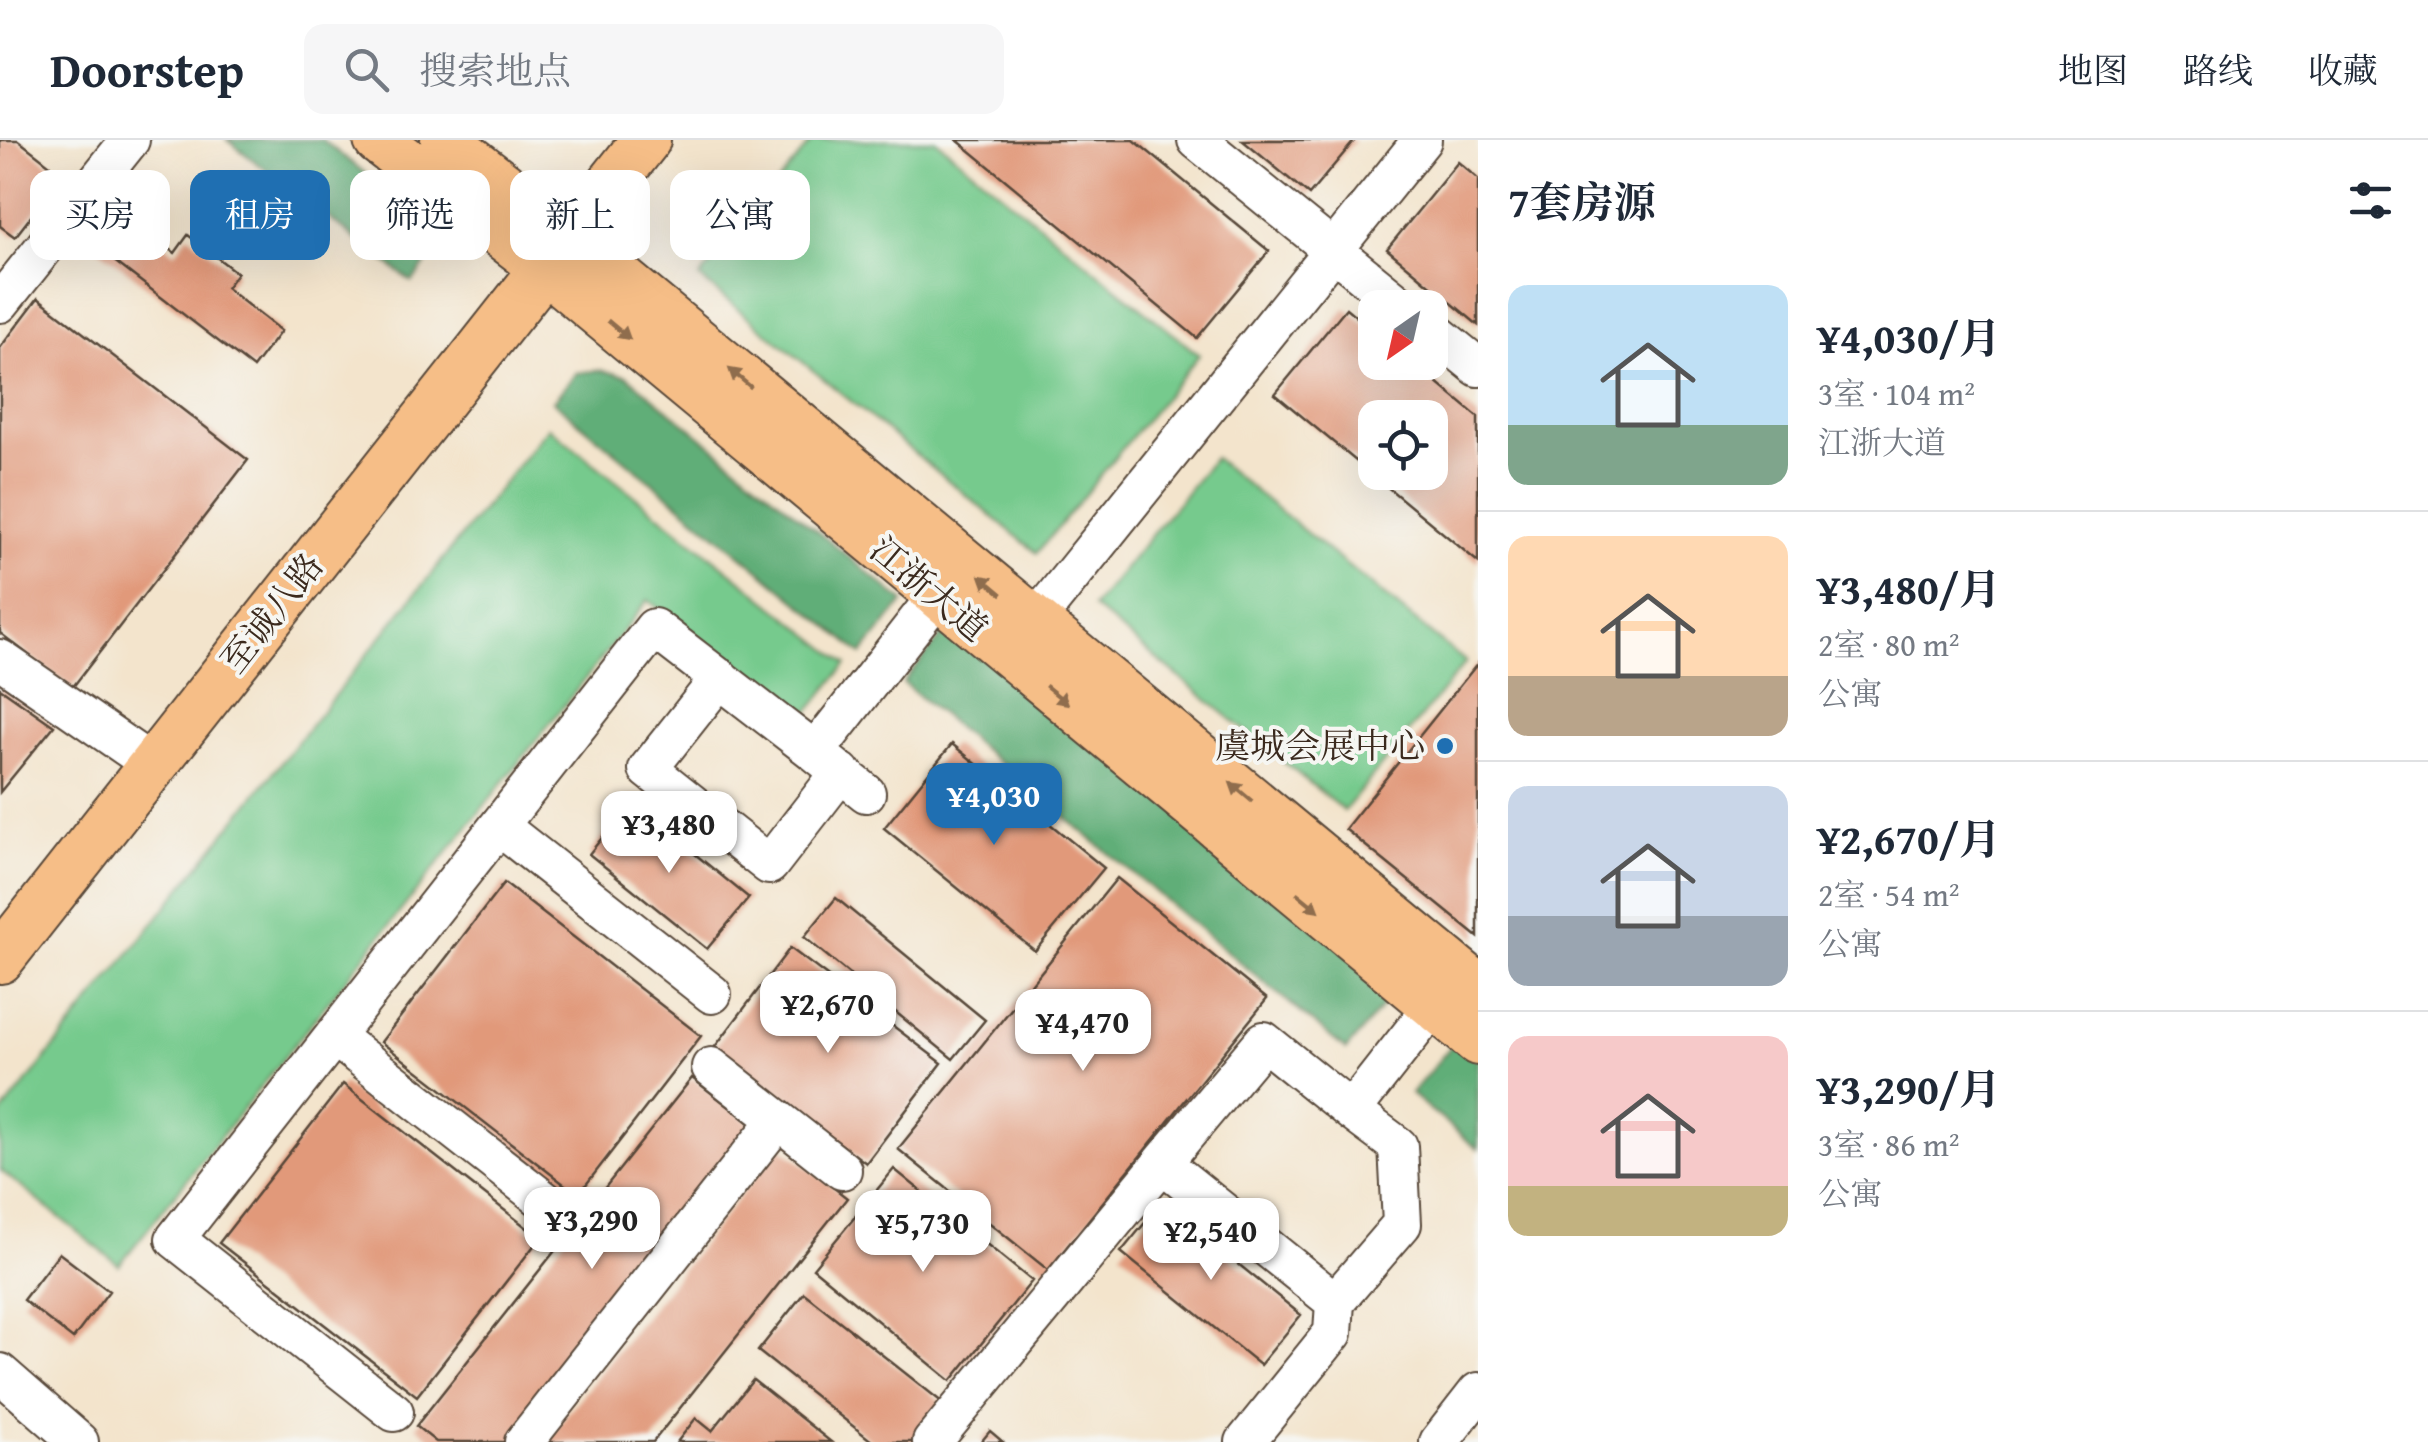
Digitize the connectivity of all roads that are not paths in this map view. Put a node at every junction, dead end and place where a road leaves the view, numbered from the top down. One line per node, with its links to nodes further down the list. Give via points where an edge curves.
1 (130, 140): 15 (lane)
2 (378, 140): 9 (main road, 江浙大道)
3 (445, 140): 8 (main road, 江浙大道)
4 (646, 140): 7 (main road, 至诚八路)
5 (1197, 140): 10 (lane)
6 (1422, 140): 10 (lane)
7 (622, 170)
8 (510, 205)
9 (510, 223)
10 (1334, 250): 14 (lane); 19 (lane)
11 (551, 260): 22 (main road, 至诚八路)
12 (566, 260): 18 (main road, 江浙大道, one-way to 18)
13 (567, 260): 19 (main road, 江浙大道, one-way to 13)
14 (1382, 290)
15 (0, 303)
16 (1448, 343): 17 (lane)
17 (1478, 367)
18 (937, 596): 19 (main road, 江浙大道); 23 (lane)
19 (1022, 638): 26 (main road, 江浙大道, one-way to 19); 28 (main road, 江浙大道, one-way to 28)
20 (0, 660): 22 (lane)
21 (720, 678): 23 (lane); 23 (lane, via 648,770 769,865); 24 (lane, via 654,628)
22 (153, 765): 25 (main road, 至诚八路)
23 (841, 772)
24 (499, 826): 27 (lane); 29 (lane)
25 (0, 959)
26 (1478, 988)
27 (712, 994)
28 (1434, 1005): 30 (main road, 江浙大道); 32 (lane)
29 (334, 1036): 36 (lane); 40 (lane, via 175,1239)
30 (1478, 1041)
31 (711, 1067): 33 (lane)
32 (1351, 1111): 34 (lane, via 1264,1040); 37 (lane, via 1398,1146 1402,1224)
33 (778, 1120): 35 (lane); 42 (lane)
34 (1162, 1163): 37 (lane); 43 (lane)
35 (842, 1170)
36 (550, 1206)
37 (1335, 1302): 44 (lane, via 1333,1333)
38 (0, 1373): 41 (lane)
39 (1478, 1392): 45 (lane)
40 (394, 1412)
41 (80, 1442)
42 (524, 1442)
43 (932, 1442)
44 (1245, 1442)
45 (1439, 1442)

